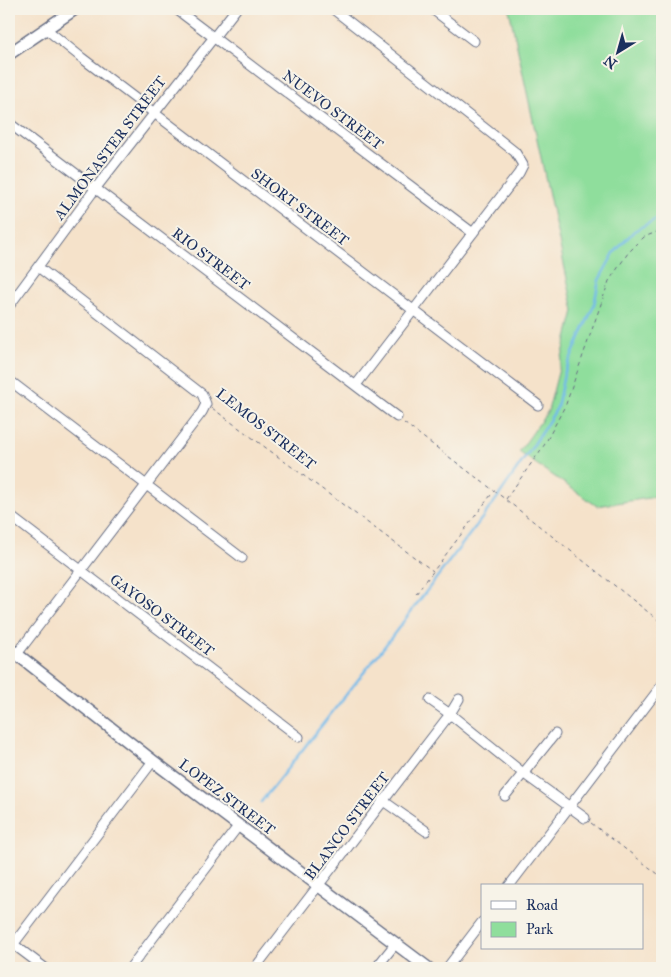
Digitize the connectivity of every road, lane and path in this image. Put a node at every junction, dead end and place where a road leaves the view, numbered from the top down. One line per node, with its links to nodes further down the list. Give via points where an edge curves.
1 (75, 9): 6 (street)
2 (176, 9): 7 (street, NUEVO STREET)
3 (236, 9): 7 (street, ALMONASTER STREET)
4 (333, 9): 14 (street, via 515,152 523,164)
5 (432, 9): 8 (street)
6 (46, 29): 9 (street); 10 (street, SHORT STREET)
7 (213, 37): 10 (street, ALMONASTER STREET); 14 (street, NUEVO STREET)
8 (474, 41)
9 (9, 54)
10 (154, 113): 12 (street, ALMONASTER STREET); 17 (street, SHORT STREET)
11 (10, 127): 12 (street, RIO STREET)
12 (95, 189): 15 (street, ALMONASTER STREET); 19 (street, RIO STREET)
13 (662, 230): 25 (path, via 644,237 608,281 566,404 545,444)
14 (472, 233): 17 (street)
15 (38, 267): 16 (street, ALMONASTER STREET); 20 (street, LEMOS STREET, via 202,394)
16 (9, 306)
17 (412, 310): 19 (street); 21 (street, SHORT STREET)
18 (9, 380): 23 (street)
19 (356, 385): 22 (street, RIO STREET)
20 (206, 404): 23 (street); 29 (path, LEMOS STREET)
21 (538, 405)
22 (397, 417): 24 (path)
23 (146, 485): 27 (street); 28 (street)
24 (494, 491): 25 (path); 29 (path)
25 (505, 499): 31 (path)
26 (9, 515): 28 (street, GAYOSO STREET)
27 (242, 558)
28 (81, 570): 32 (street); 38 (street, GAYOSO STREET)
29 (433, 571): 30 (path)
30 (416, 594)
31 (662, 623)
32 (13, 651): 39 (street, LOPEZ STREET)
33 (662, 686): 43 (street)
34 (459, 699): 36 (street, BLANCO STREET)
35 (430, 700): 36 (street)
36 (450, 714): 40 (street); 42 (street, BLANCO STREET)
37 (555, 734): 40 (street)
38 (299, 737)
39 (153, 761): 45 (street, LOPEZ STREET); 52 (street)
40 (524, 773): 41 (street); 43 (street)
41 (505, 796)
42 (382, 800): 46 (street); 48 (street, BLANCO STREET)
43 (570, 807): 44 (street); 49 (street)
44 (585, 818): 47 (path)
45 (239, 825): 48 (street, LOPEZ STREET); 54 (street)
46 (426, 831)
47 (662, 877)
48 (319, 884): 51 (street, LOPEZ STREET); 55 (street, BLANCO STREET)
49 (512, 884)
50 (481, 923): 58 (street)
51 (396, 943): 56 (street); 57 (street, LOPEZ STREET)
52 (11, 947): 53 (street)
53 (45, 968)
54 (130, 968)
55 (256, 968)
56 (376, 968)
57 (428, 968)
58 (447, 968)

